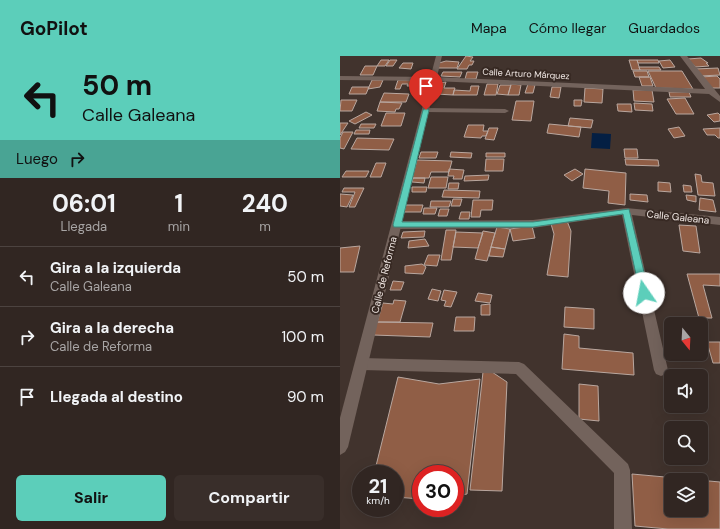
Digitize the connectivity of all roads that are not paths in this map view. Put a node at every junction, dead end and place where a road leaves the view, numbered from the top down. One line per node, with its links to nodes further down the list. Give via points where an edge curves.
1 (439, 56): 4 (street, Calle de Reforma)
2 (683, 56): 5 (street)
3 (340, 78): 4 (street, Calle Arturo Márquez)
4 (434, 79): 5 (street, Calle Arturo Márquez); 7 (street, Calle de Reforma)
5 (711, 92): 6 (street)
6 (720, 100)
7 (426, 110): 8 (street); 11 (street, Calle de Reforma)
8 (505, 110)
9 (626, 211): 10 (street, Calle Galeana); 11 (street, Calle Galeana, via 533,224); 13 (street)
10 (720, 221)
11 (397, 225): 12 (street, Calle de Reforma)
12 (362, 364): 14 (street, Calle de Reforma); 15 (street, via 519,368 622,470)
13 (661, 370)
14 (340, 447)
15 (624, 529)

